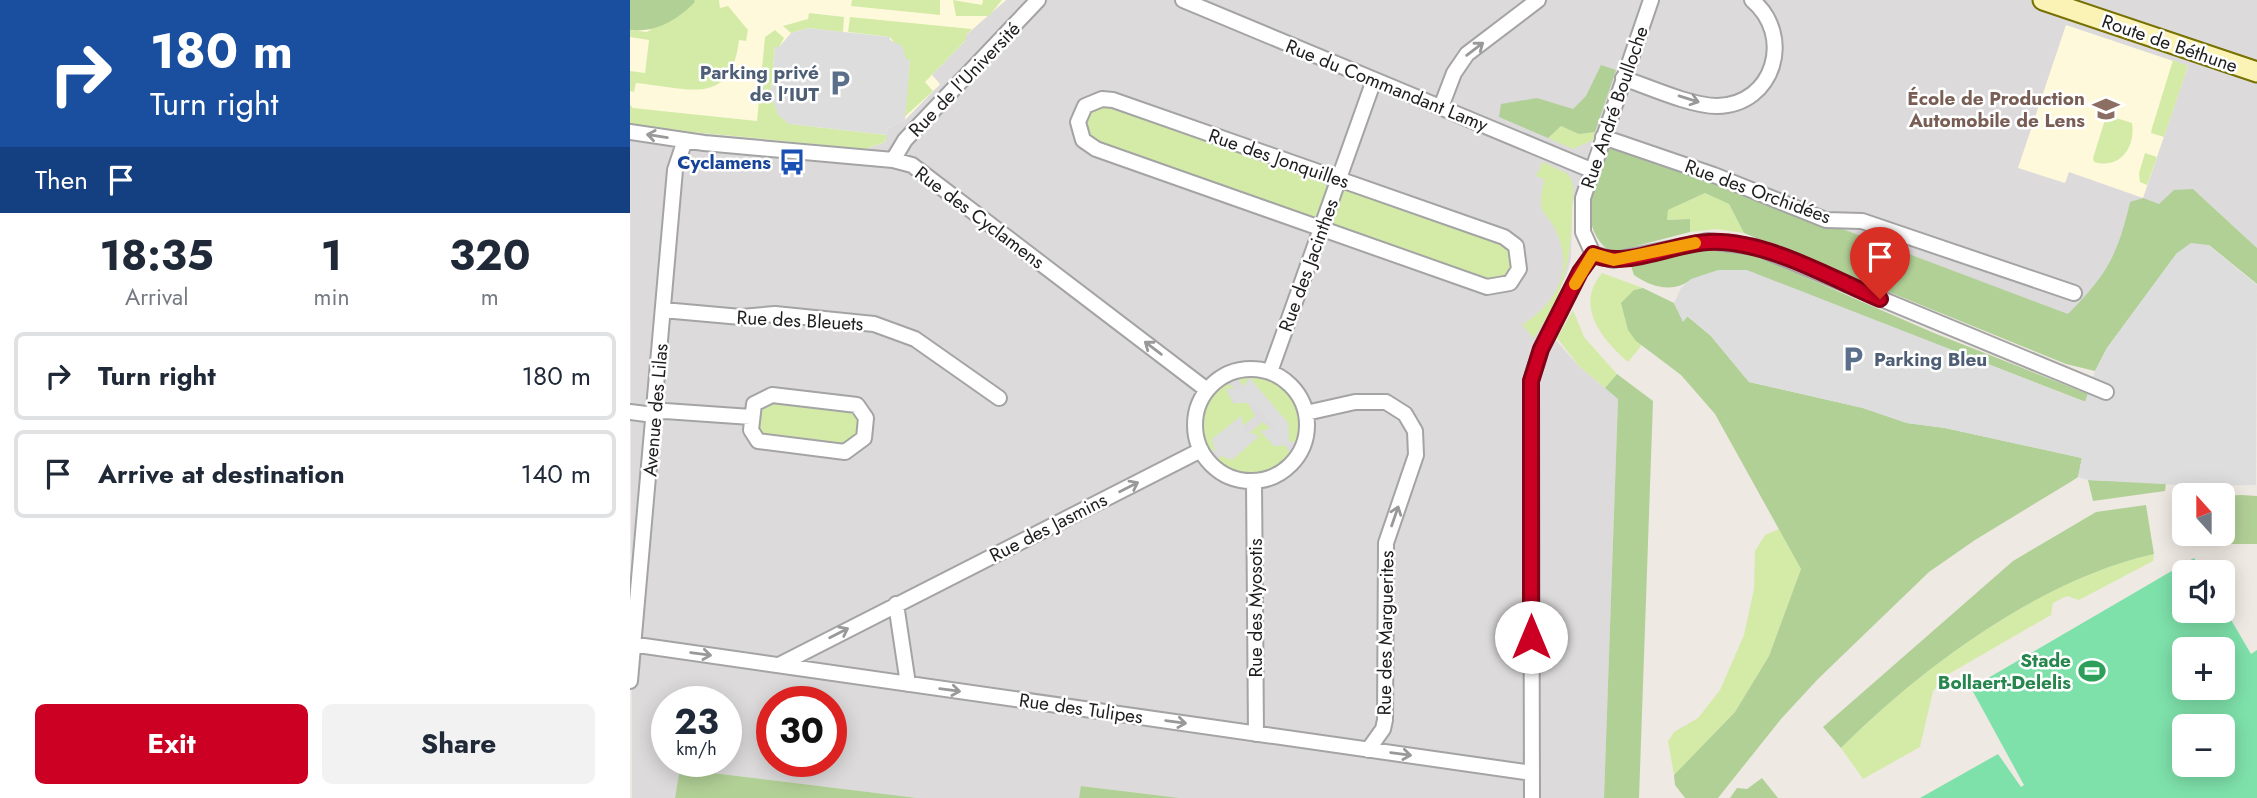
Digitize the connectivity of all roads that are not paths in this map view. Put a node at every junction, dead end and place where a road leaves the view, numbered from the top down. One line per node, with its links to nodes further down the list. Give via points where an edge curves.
1 (1038, 0): 16 (street, Rue de l'Université, via 905,140)
2 (1183, 0): 11 (street, Rue du Commandant Lamy)
3 (1538, 0): 12 (street, one-way to 3, via 1467,54)
4 (1651, 0): 10 (street, Rue André Boulloche)
5 (1752, 0): 10 (street, one-way to 5, via 1708,105 1749,96 1766,80 1776,47 1768,18)
6 (2042, 0): 9 (main road, Route de Béthune)
7 (2084, 0): 8 (main road, Route de Béthune)
8 (2257, 58)
9 (2257, 72)
10 (1623, 78): 14 (street, Rue André Boulloche)
11 (1374, 80): 12 (street, Rue du Commandant Lamy); 18 (street, Rue des Jacinthes)
12 (1441, 107): 17 (street, Rue du Commandant Lamy)
13 (630, 132): 15 (street, Rue des Cyclamens, one-way to 13)
14 (1603, 138): 17 (street, Rue André Boulloche); 21 (street, Rue des Orchidées, via 1714,175 1826,220 1862,221)
15 (685, 140): 16 (street, Rue des Cyclamens); 22 (street, Avenue des Lilas, via 675,170)
16 (893, 160): 24 (street, Rue des Cyclamens, one-way to 16, via 917,168)
17 (1591, 170): 20 (street, Rue André Boulloche, via 1582,214 1585,239)
18 (1338, 179): 19 (street, Rue des Jacinthes); 19 (street, Rue des Jonquilles, via 1512,241 1519,251 1520,269 1510,283 1487,286); 19 (street, Rue des Jonquilles, via 1113,100 1092,101 1079,114 1083,140 1096,149)
19 (1320, 228): 23 (street, Rue des Jacinthes)
20 (1593, 254): 25 (street, via 1614,260 1707,242 1756,247); 40 (street, via 1541,349 1531,381)
21 (2074, 293)
22 (663, 310): 26 (street, Rue des Bleuets, via 874,324 915,339); 28 (street, Avenue des Lilas)
23 (1270, 372): 24 (street, via 1238,370); 29 (street, via 1297,392)
24 (1207, 390): 31 (street, via 1196,413)
25 (2106, 392)
26 (999, 398)
27 (630, 412): 28 (street)
28 (654, 413): 30 (street); 34 (street, Avenue des Lilas)
29 (1306, 413): 32 (street, via 1307,435 1298,456 1284,471); 39 (street, Rue des Marguerites, one-way to 29, via 1385,720 1387,543 1417,443 1411,422 1386,402 1355,402)
30 (751, 417): 30 (street, via 758,400 772,395 850,402 863,411 866,428 864,438 852,450 832,450 758,442 751,430)
31 (1201, 450): 32 (street, via 1217,470); 33 (street, Rue des Jasmins, one-way to 31)
32 (1254, 481): 38 (street, Rue des Myosotis)
33 (896, 604): 35 (street, Rue des Jasmins, one-way to 33); 37 (street)
34 (632, 644): 35 (street, Rue des Tulipes, one-way to 35); 36 (street, Avenue des Lilas)
35 (779, 665): 37 (street, Rue des Tulipes)
36 (630, 681)
37 (908, 684): 38 (street, Rue des Tulipes, one-way to 38)
38 (1256, 734): 39 (street, Rue des Tulipes)
39 (1368, 750): 40 (street, Rue des Tulipes, one-way to 40)
40 (1532, 773): 41 (street)
41 (1532, 798)

